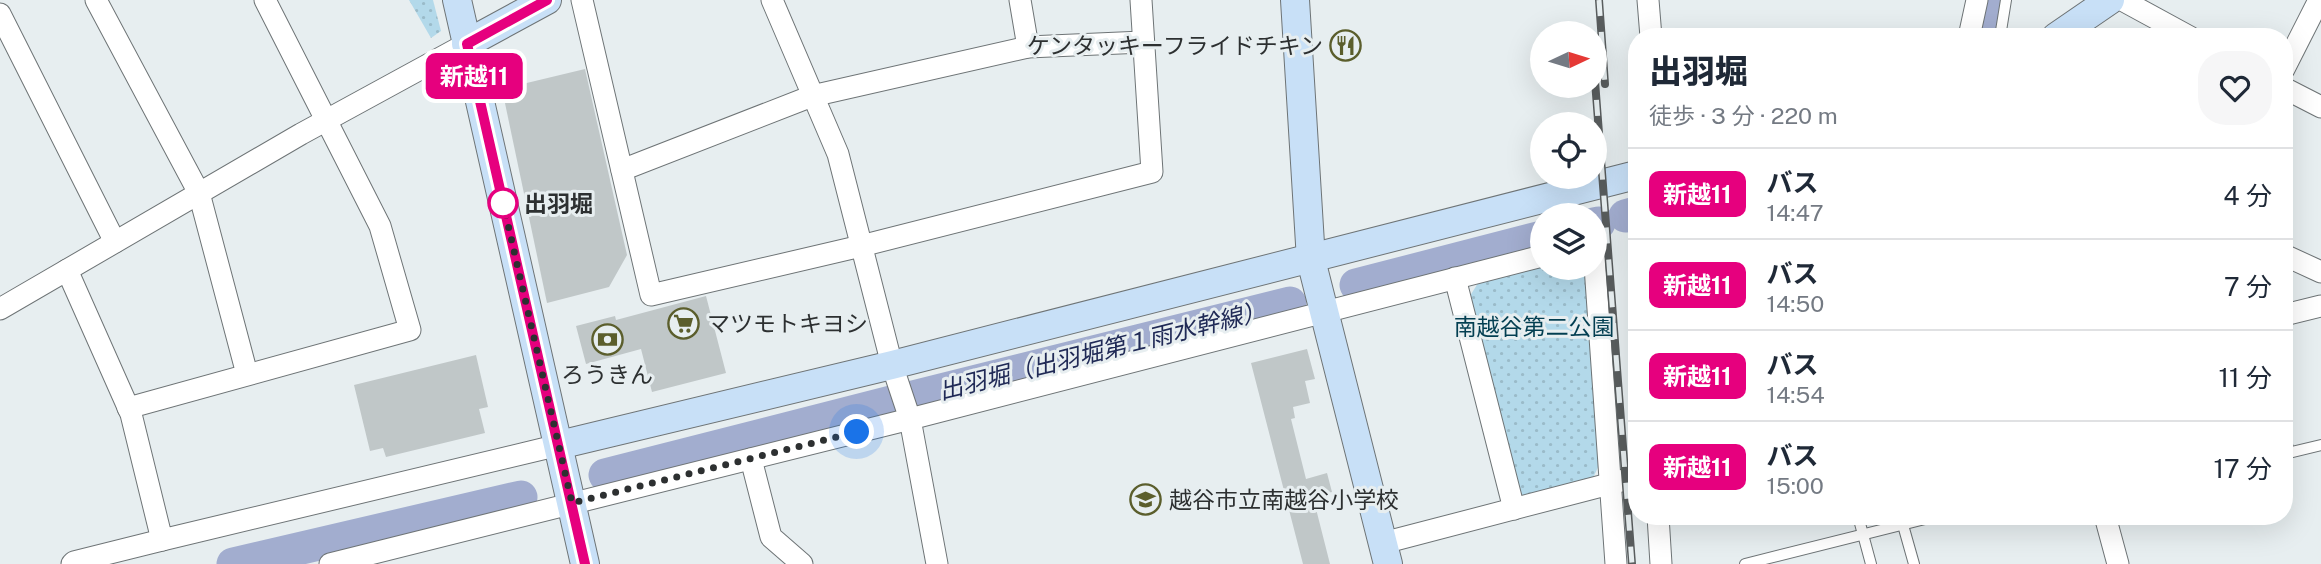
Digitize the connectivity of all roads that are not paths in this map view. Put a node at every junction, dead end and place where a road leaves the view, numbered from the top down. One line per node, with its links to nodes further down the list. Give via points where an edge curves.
1 (96, 0): 32 (street)
2 (265, 0): 29 (street)
3 (457, 0): 23 (street)
4 (547, 0): 23 (street)
5 (582, 0): 30 (street)
6 (772, 0): 27 (street)
7 (1020, 0): 24 (street)
8 (1141, 0): 22 (street)
9 (1296, 0): 37 (street)
10 (1648, 0): 17 (street)
11 (1977, 0): 18 (street)
12 (2006, 0): 19 (lane)
13 (2110, 0): 20 (street)
14 (2122, 0): 21 (street)
15 (2319, 0): 25 (street)
16 (0, 13): 33 (street)
17 (1650, 28)
18 (1971, 28)
19 (2001, 28)
20 (2069, 28)
21 (2173, 28)
22 (1143, 42): 24 (street); 34 (street, via 1152,172)
23 (467, 44): 29 (street); 50 (street)
24 (1028, 47): 27 (street)
25 (2293, 51)
26 (2293, 93): 28 (street)
27 (812, 96): 30 (street); 34 (street, via 838,154)
28 (2321, 107)
29 (327, 122): 32 (street); 47 (street, via 380,226 410,330)
30 (622, 170): 34 (street, via 651,295)
31 (1628, 177): 37 (street)
32 (199, 193): 33 (street); 47 (street)
33 (115, 242): 38 (street)
34 (861, 246): 46 (street)
35 (1530, 259): 40 (street)
36 (2293, 259): 39 (street)
37 (1311, 260): 44 (street); 46 (street)
38 (67, 270): 43 (street); 48 (street)
39 (2321, 272)
40 (1455, 278): 44 (street); 57 (street)
41 (1596, 280): 55 (street)
42 (2321, 306): 45 (street)
43 (0, 309)
44 (1324, 313): 49 (street); 64 (street)
45 (2293, 313)
46 (892, 365): 49 (street); 50 (street)
47 (247, 373): 48 (street)
48 (128, 408): 63 (street)
49 (910, 419): 53 (street); 70 (street)
50 (559, 445): 56 (street); 63 (street)
51 (2321, 445): 52 (lane)
52 (2293, 452)
53 (751, 459): 56 (street); 69 (street, via 771,537)
54 (1628, 479): 55 (street)
55 (1610, 484): 57 (street); 71 (street)
56 (572, 503): 67 (street); 68 (street)
57 (1514, 509): 64 (street)
58 (1659, 525): 72 (street)
59 (1860, 525): 62 (lane)
60 (1903, 525): 62 (lane); 75 (lane)
61 (2107, 525): 76 (street)
62 (1863, 535): 65 (lane); 74 (lane)
63 (162, 540): 66 (street)
64 (1385, 554)
65 (1775, 560): 73 (lane)
66 (72, 564)
67 (330, 564)
68 (585, 564)
69 (802, 564)
70 (937, 564)
71 (1616, 564)
72 (1661, 564)
73 (1745, 564)
74 (1871, 564)
75 (1914, 564)
76 (2118, 564)

